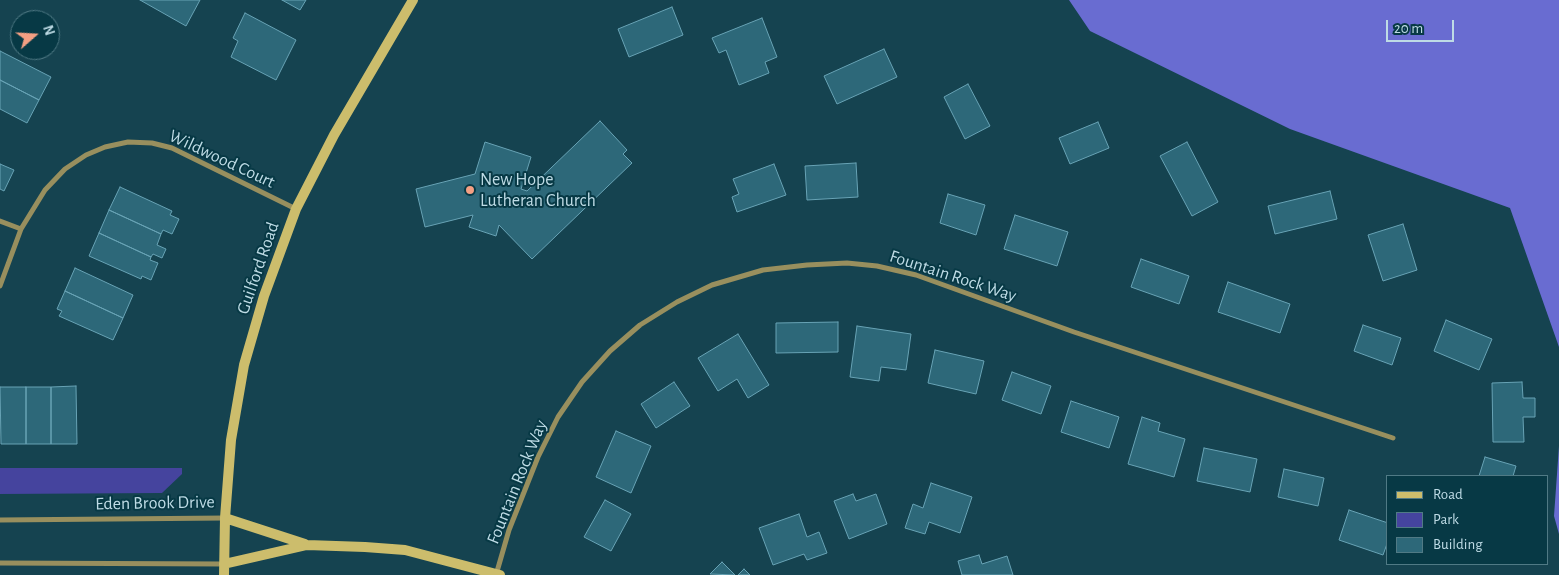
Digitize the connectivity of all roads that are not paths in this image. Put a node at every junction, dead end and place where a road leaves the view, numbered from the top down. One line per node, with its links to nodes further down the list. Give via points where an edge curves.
1 (413, 0): 2 (street, Guilford Road, via 334,135)
2 (296, 209): 4 (street, Wildwood Court, via 172,148 128,142 86,155 66,169 45,190); 7 (street, Guilford Road, via 264,296 244,365 231,440)
3 (0, 221): 4 (street)
4 (21, 229): 5 (street, Wildwood Court)
5 (0, 286)
6 (1392, 438): 12 (street, Fountain Rock Way, via 916,275 847,263 763,270 712,285 676,302 610,350 582,382 558,417 538,457 509,530)
7 (225, 518): 8 (street, Eden Brook Drive); 9 (street, Eden Brook Drive); 11 (street, Guilford Road)
8 (0, 520)
9 (307, 544): 11 (street, Eden Brook Drive); 12 (street, Eden Brook Drive, via 405,550)
10 (0, 563): 11 (street, Eden Brook Drive)
11 (224, 564): 13 (street, Guilford Road)
12 (497, 574)
13 (224, 575)

